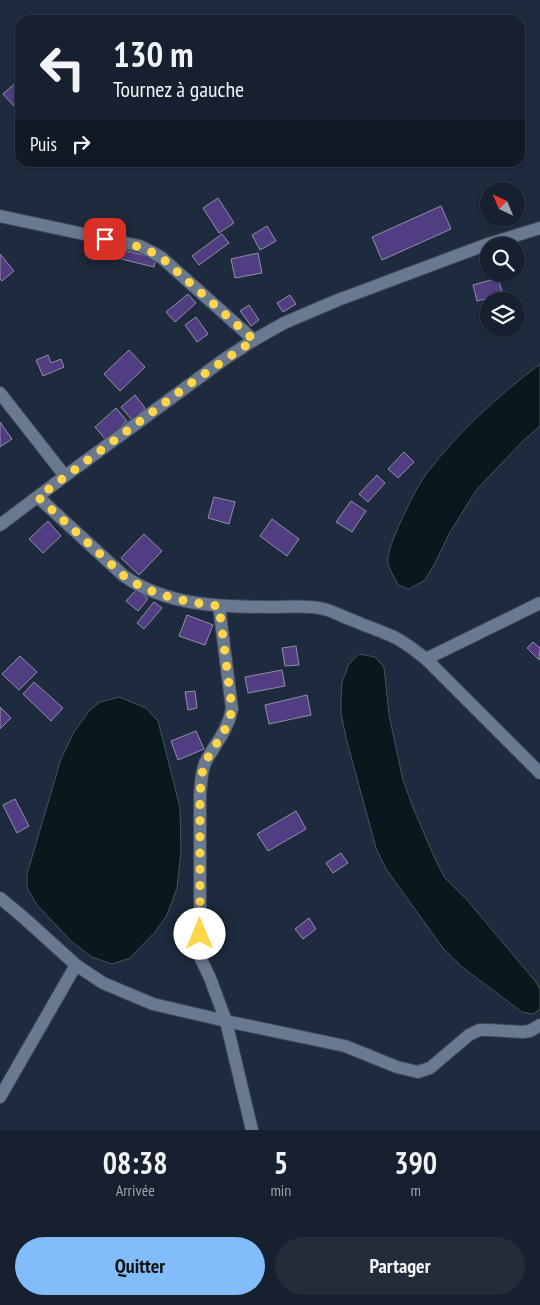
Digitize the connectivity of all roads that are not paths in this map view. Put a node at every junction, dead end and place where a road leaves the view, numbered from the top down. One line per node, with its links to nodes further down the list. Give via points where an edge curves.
1 (0, 216): 3 (street, via 140,246 162,258)
2 (540, 228): 3 (street, via 338,300)
3 (254, 340): 5 (street)
4 (0, 393): 5 (street)
5 (65, 476): 6 (street)
6 (38, 497): 7 (street); 9 (street, via 134,583 177,599)
7 (0, 525)
8 (540, 603): 10 (street)
9 (219, 606): 10 (street, via 324,609 395,638); 14 (street, via 232,709 230,721 201,777 200,957)
10 (426, 659): 11 (street)
11 (540, 773)
12 (0, 898): 13 (street)
13 (76, 965): 14 (street, via 102,983 153,1004); 16 (street)
14 (226, 1021): 15 (street, via 344,1046 418,1072 430,1068 479,1030 523,1032); 17 (street)
15 (540, 1025)
16 (0, 1097)
17 (252, 1130)

